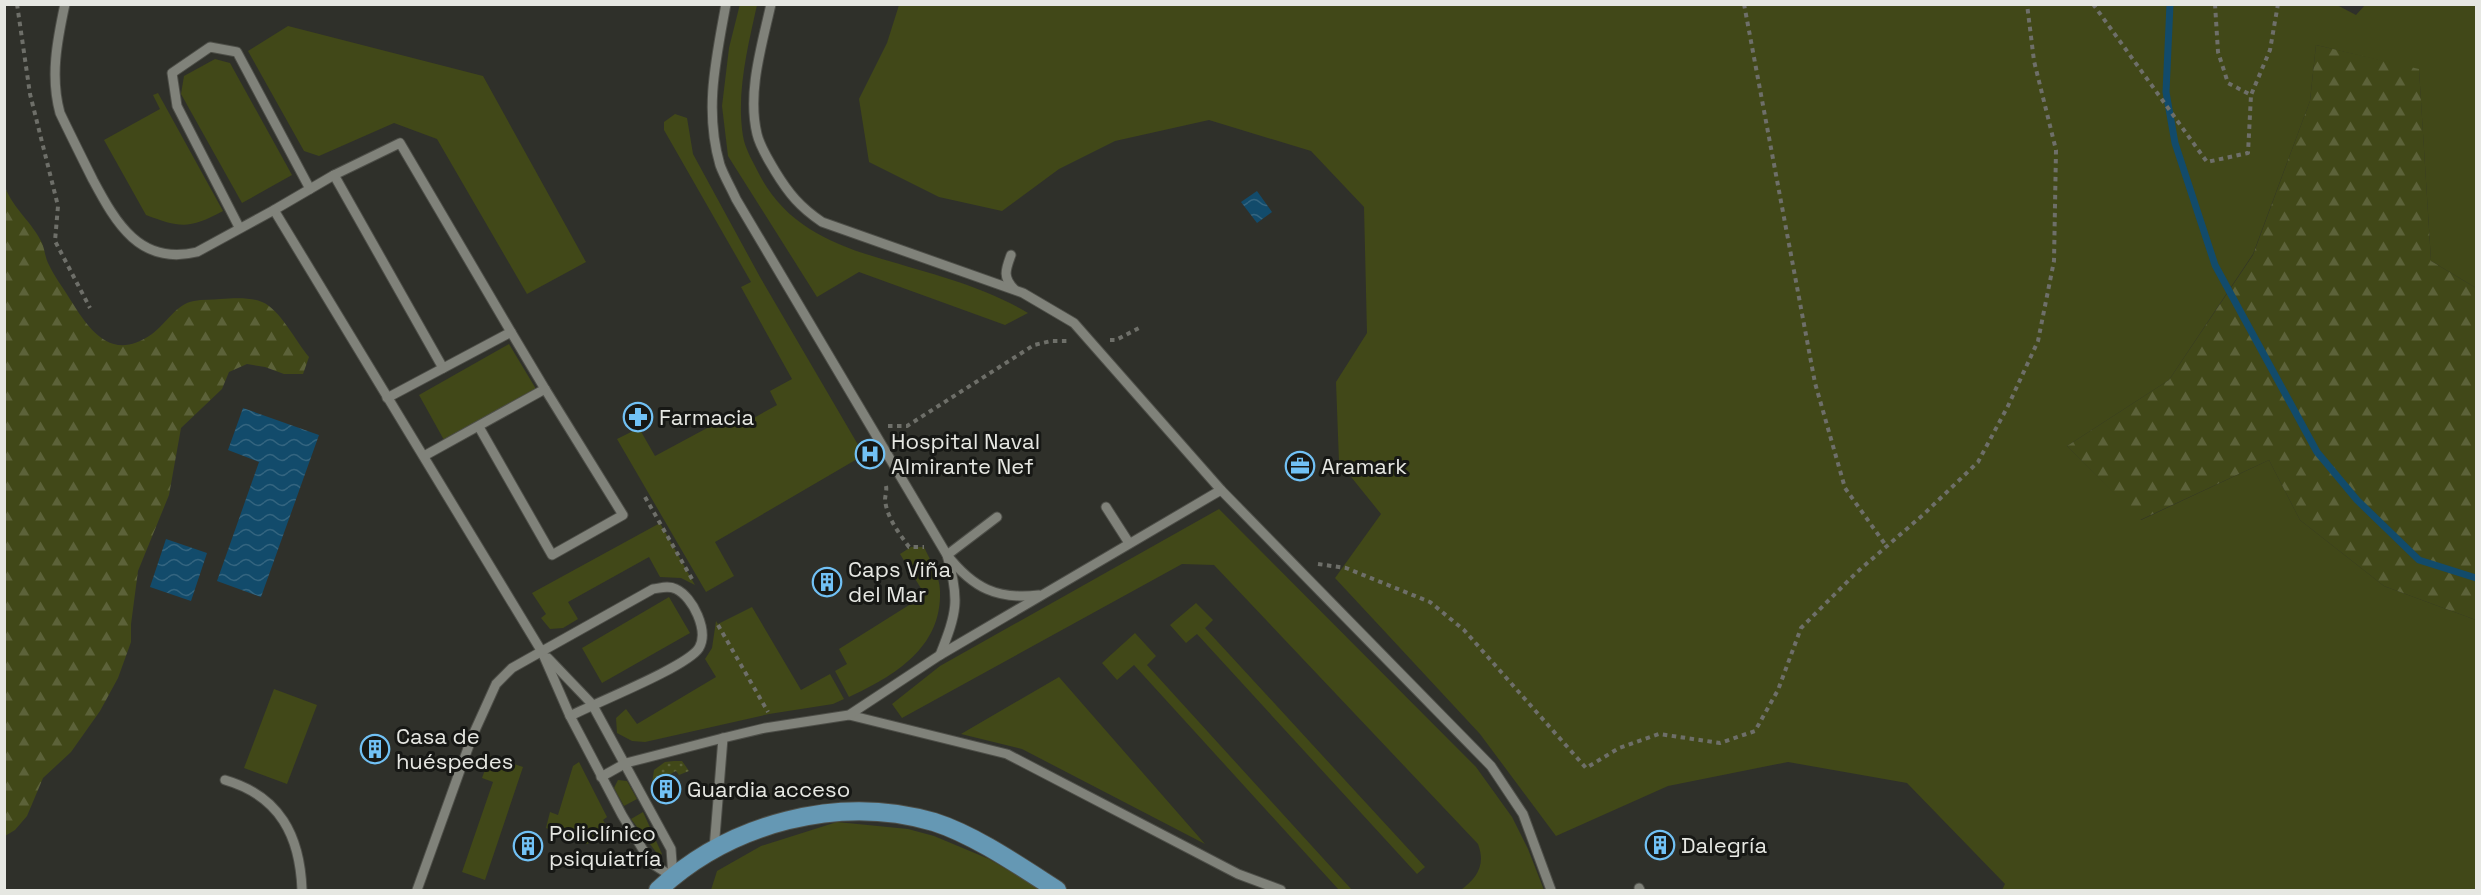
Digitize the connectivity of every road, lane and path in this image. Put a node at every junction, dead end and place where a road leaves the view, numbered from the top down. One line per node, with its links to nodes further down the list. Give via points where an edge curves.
1 (17, 4): 17 (path, via 30,93 58,206 55,241)
2 (65, 4): 14 (lane, via 54,71 60,113 109,211 122,228 147,248 183,255 206,248)
3 (726, 4): 35 (lane, via 711,94 711,123 721,166 742,209)
4 (771, 4): 16 (lane, via 755,83 757,133 763,151 801,207 822,222)
5 (1743, 4): 33 (path, via 1815,383 1845,488)
6 (2027, 4): 33 (path, via 2034,61 2055,150 2054,261 2038,341 1978,462)
7 (2093, 4): 10 (path, via 2206,162 2248,153)
8 (2215, 4): 10 (path, via 2218,52 2228,83)
9 (2278, 4): 10 (path, via 2270,50)
10 (2251, 95)
11 (334, 175): 12 (lane); 19 (lane, via 400,143); 21 (lane)
12 (310, 189): 13 (lane); 14 (lane, via 237,52 210,47 172,73 177,106)
13 (274, 210): 14 (lane); 23 (lane)
14 (240, 227)
15 (1011, 255): 16 (lane, via 1005,270 1007,282)
16 (1016, 290): 20 (lane, via 1074,323)
17 (90, 308)
18 (1139, 328): 20 (path, via 1116,340)
19 (511, 332): 21 (lane); 22 (lane)
20 (1090, 341): 24 (path, via 1034,345 907,426); 28 (lane)
21 (443, 368): 23 (lane)
22 (545, 390): 25 (lane); 25 (lane, via 622,515 552,555)
23 (387, 398): 26 (lane)
24 (885, 426)
25 (479, 427): 26 (lane)
26 (424, 456): 40 (lane)
27 (885, 482): 34 (path, via 888,513 897,530 909,547 924,547)
28 (1221, 490): 32 (lane); 36 (lane)
29 (645, 496): 37 (path)
30 (1106, 507): 32 (lane)
31 (997, 517): 35 (lane)
32 (1129, 543): 38 (lane)
33 (1887, 547): 36 (path, via 1801,628 1778,690 1755,731 1720,743 1659,734 1619,748 1586,768 1464,630 1430,602 1346,568)
34 (928, 554)
35 (947, 555): 38 (lane, via 964,576 978,585 1012,597); 41 (lane, via 956,609)
36 (1289, 560): 57 (lane, via 1491,766 1523,814)
37 (695, 585)
38 (1045, 595): 41 (lane)
39 (716, 621): 43 (path, via 769,714)
40 (542, 652): 42 (lane); 42 (lane, via 653,589 666,586 683,594 704,633 694,654); 45 (lane); 53 (lane, via 512,668 496,684 472,737)
41 (940, 655): 44 (lane)
42 (592, 704): 45 (lane); 47 (lane)
43 (779, 712)
44 (849, 715): 46 (lane); 56 (lane, via 1007,754 1238,874)
45 (570, 716): 48 (lane)
46 (723, 738): 47 (lane); 50 (lane)
47 (626, 763): 48 (lane); 51 (lane, via 671,849)
48 (601, 777): 51 (lane, via 651,863)
49 (225, 780): 52 (lane, via 253,790 277,810 298,854)
50 (714, 850): 51 (main road); 55 (main road, via 764,827 800,817 861,810 886,812 946,828 995,852)
51 (677, 884): 54 (main road)
52 (302, 891)
53 (417, 891)
54 (658, 891)
55 (1057, 891)
56 (1281, 891)
57 (1551, 891)

